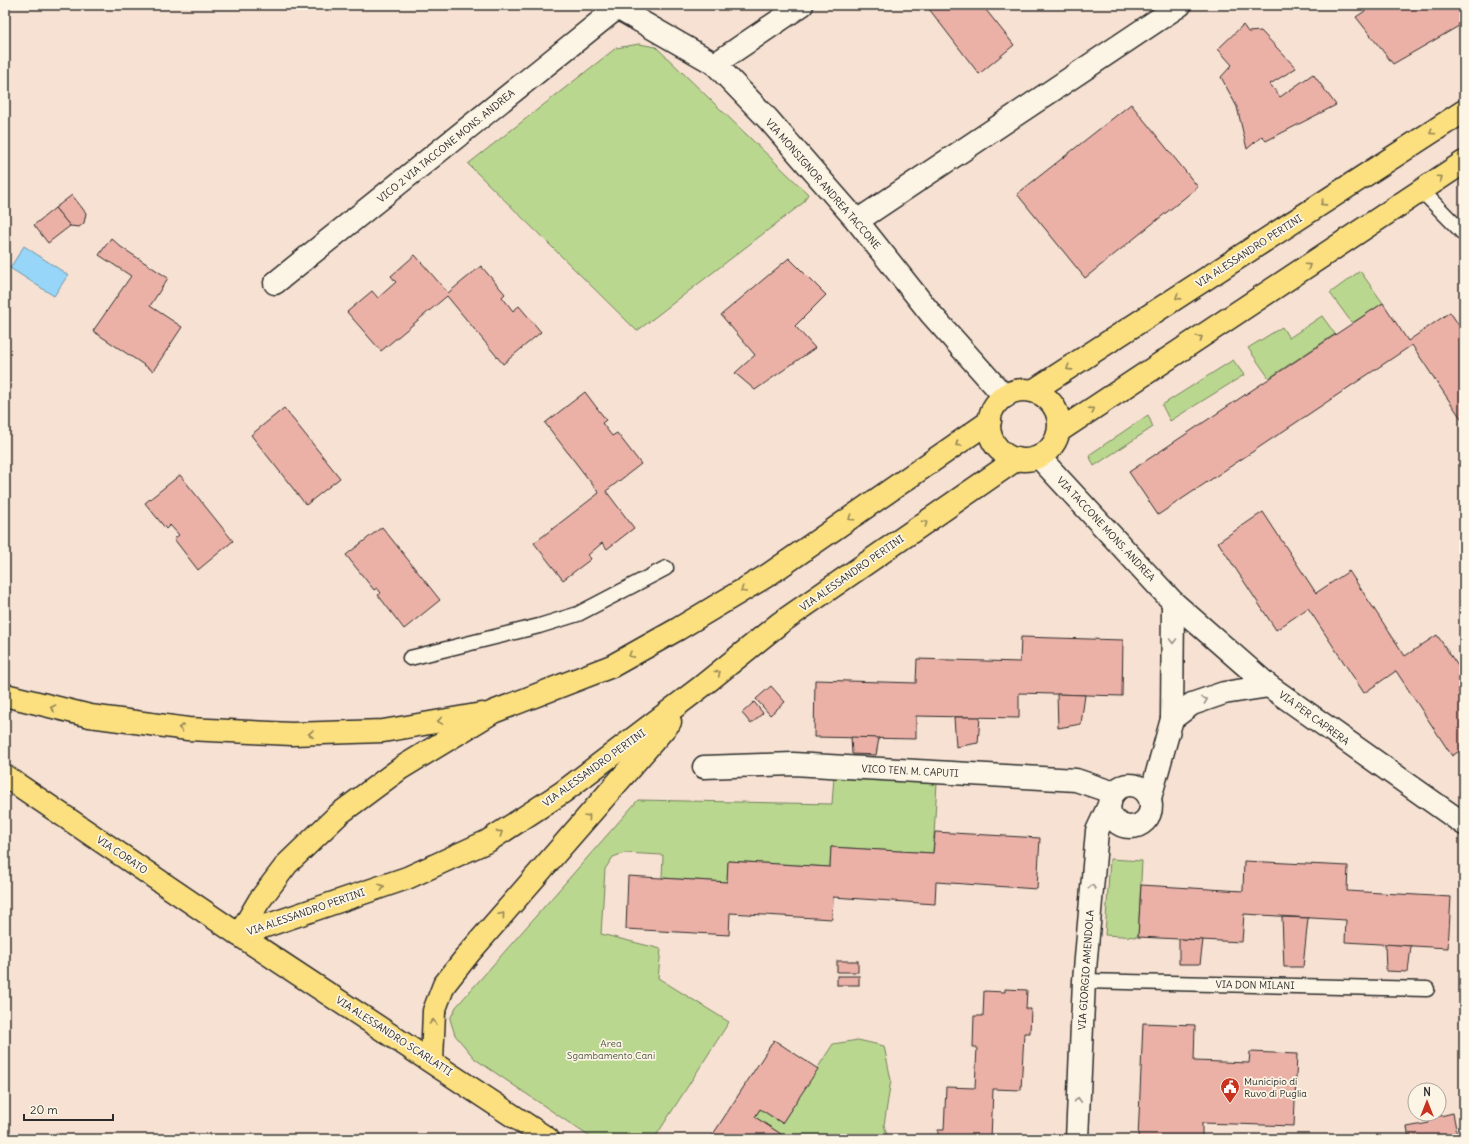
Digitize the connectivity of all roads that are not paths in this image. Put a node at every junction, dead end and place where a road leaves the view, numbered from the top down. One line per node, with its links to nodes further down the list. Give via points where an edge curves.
1 (802, 5): 4 (street)
2 (1180, 5): 8 (street)
3 (614, 7): 4 (street, VIA MONSIGNOR ANDREA TACCONE); 10 (street, VICO 2 VIA TACCONE MONS. ANDREA)
4 (715, 64): 8 (street, VIA MONSIGNOR ANDREA TACCONE, via 768,119)
5 (1464, 111): 11 (main road, VIA ALESSANDRO PERTINI, one-way to 11)
6 (1464, 162): 7 (main road, one-way to 6)
7 (1422, 191): 9 (lane); 14 (main road, one-way to 7)
8 (857, 221): 12 (street, VIA MONSIGNOR ANDREA TACCONE, via 931,314)
9 (1464, 234)
10 (275, 283)
11 (1033, 391): 12 (main road, via 1023,390); 14 (main road, via 1043,395 1056,410)
12 (1005, 397): 13 (main road, via 992,412)
13 (990, 421): 16 (main road, via 992,436 999,449); 23 (main road, VIA ALESSANDRO PERTINI, one-way to 23, via 768,575 678,629 612,666)
14 (1059, 431): 15 (main road, via 1055,442)
15 (1039, 457): 16 (main road); 18 (street, VIA TACCONE MONS. ANDREA)
16 (1017, 459): 21 (main road, VIA ALESSANDRO PERTINI, one-way to 16, via 780,623)
17 (666, 568): 19 (lane, via 578,614)
18 (1173, 602): 20 (street, VIA PER CAPRERA); 24 (street, one-way to 24)
19 (410, 658)
20 (1269, 686): 24 (street, one-way to 20, via 1192,704 1224,693); 29 (street, VIA PER CAPRERA, via 1375,763)
21 (701, 687): 30 (main road, VIA ALESSANDRO PERTINI, one-way to 21, via 407,878 488,841 563,792); 33 (main road, one-way to 21, via 434,1011 444,985)
22 (5, 695): 23 (main road, one-way to 22, via 383,730 292,734 188,729 90,716)
23 (493, 712): 30 (main road, VIA ALESSANDRO PERTINI, via 401,768 339,814 287,864 259,901)
24 (1172, 719): 28 (street)
25 (704, 768): 27 (street, VICO TEN. M. CAPUTI, via 793,764 1076,780)
26 (5, 776): 30 (main road, VIA CORATO)
27 (1112, 798): 28 (street, via 1122,787 1135,785); 28 (street, via 1113,817 1118,823 1130,827 1143,823 1148,818); 31 (street, VIA GIORGIO AMENDOLA, one-way to 27, via 1097,830)
28 (1150, 798)
29 (1461, 816)
30 (239, 935): 33 (main road, VIA ALESSANDRO SCARLATTI)
31 (1084, 981): 32 (lane, VIA DON MILANI); 35 (street, VIA GIORGIO AMENDOLA, one-way to 31)
32 (1427, 989)
33 (432, 1061): 34 (main road, VIA ALESSANDRO SCARLATTI)
34 (548, 1139)
35 (1077, 1139)

